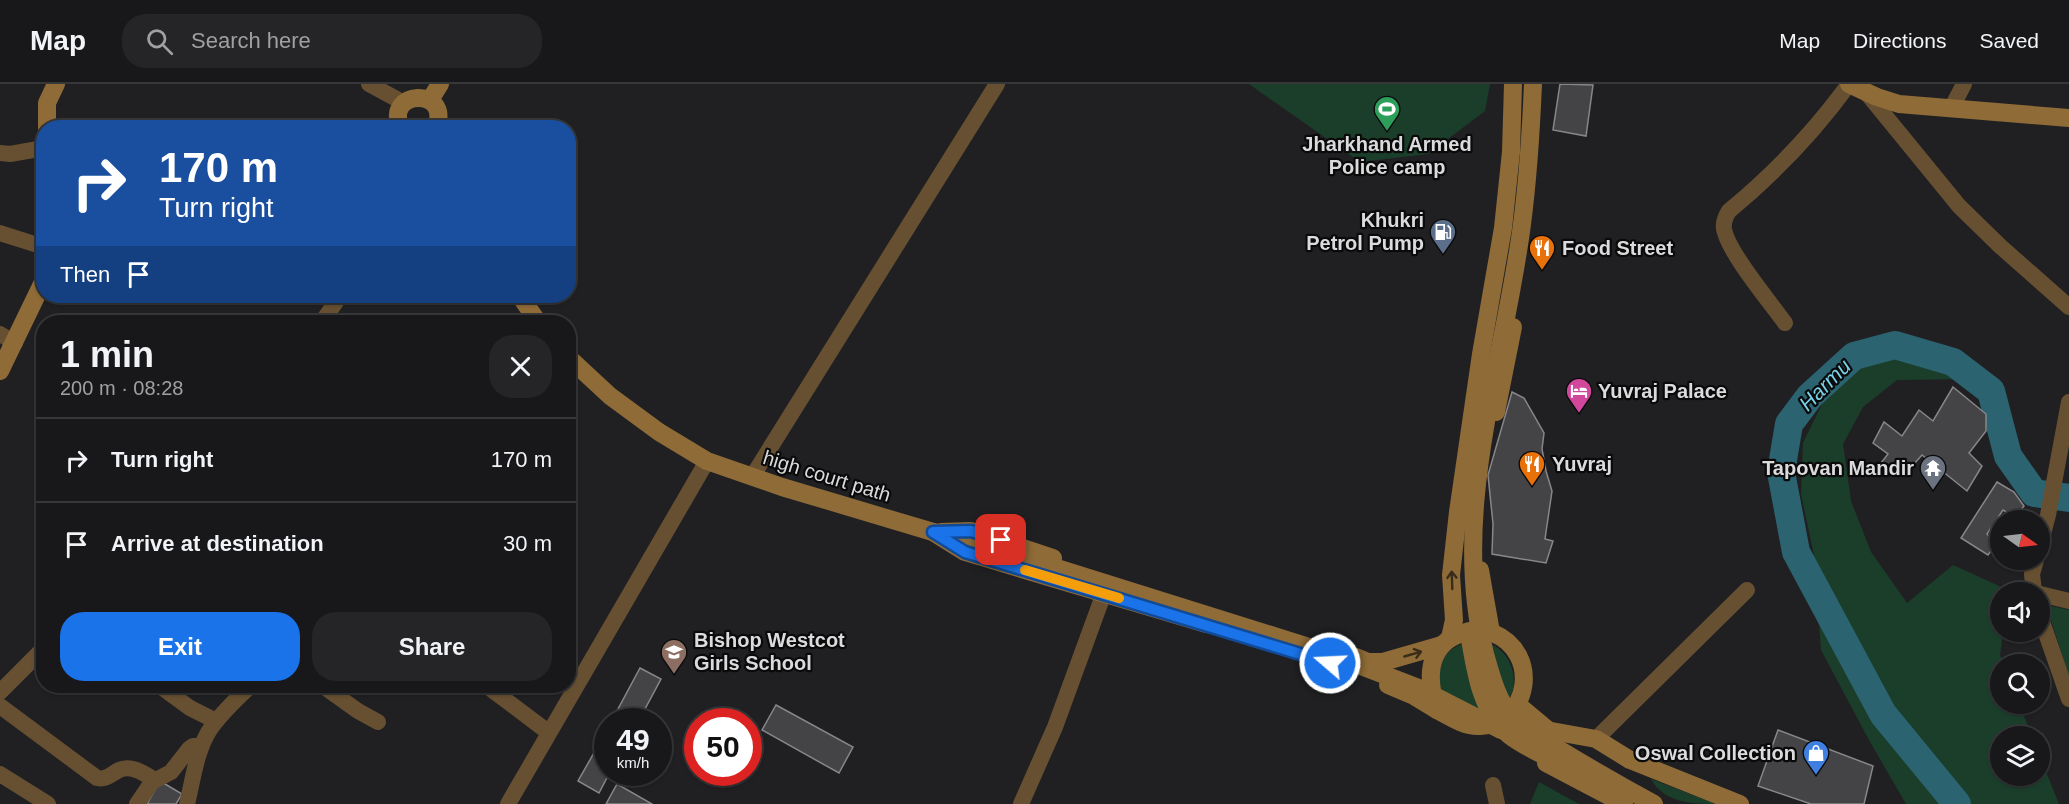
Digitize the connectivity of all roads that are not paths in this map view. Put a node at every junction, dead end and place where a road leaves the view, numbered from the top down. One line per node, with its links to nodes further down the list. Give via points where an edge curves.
1 (56, 84): 15 (main road, via 47,103)
2 (369, 84): 12 (street)
3 (440, 84): 11 (main road)
4 (997, 84): 30 (street)
5 (1513, 84): 38 (main road, one-way to 5, via 1454,620 1451,575 1458,512 1503,228)
6 (1522, 84): 57 (main road, bridge, via 1509,248 1487,365 1465,522 1468,628 1474,662 1489,709)
7 (1533, 84): 71 (main road, bridge, via 1522,224 1477,486 1473,536 1481,639 1494,683 1512,718)
8 (1539, 84): 37 (main road, via 1533,200 1520,291 1485,456 1479,567)
9 (1964, 84): 13 (street)
10 (1854, 86): 13 (main road, via 1899,104); 23 (street, via 1959,206); 24 (street, via 1784,163 1729,211 1724,220 1726,236 1740,261)
11 (430, 100): 12 (main road, via 417,97); 17 (main road)
12 (404, 103): 16 (main road)
13 (1951, 109): 14 (main road)
14 (2069, 118)
15 (47, 120)
16 (399, 120)
17 (439, 120)
18 (36, 149): 19 (street)
19 (0, 153)
20 (0, 233): 21 (street)
21 (36, 244)
22 (36, 293): 25 (main road)
23 (2069, 307)
24 (1785, 323)
25 (7, 338): 27 (main road)
26 (576, 364): 29 (main road, high court path, via 610,396 659,432)
27 (0, 371)
28 (2069, 402): 31 (street)
29 (707, 460): 30 (main road, high court path); 41 (street)
30 (752, 477): 32 (main road, high court path)
31 (2049, 510)
32 (933, 532): 34 (main road, via 965,552); 38 (main road, one-way to 38, via 971,531 1368,662 1383,662); 57 (main road, bridge, via 1325,652 1421,689)
33 (1748, 590): 58 (street)
34 (1104, 593): 51 (main road, via 1314,657 1376,679); 67 (street, via 1055,728)
35 (2050, 596): 36 (street)
36 (2069, 601)
37 (1491, 632): 38 (main road, via 1470,630); 49 (main road, via 1510,643 1522,661 1525,683)
38 (1446, 642): 51 (main road, via 1431,665 1430,688)
39 (2049, 642): 48 (street)
40 (36, 656): 42 (street)
41 (576, 684)
42 (0, 692)
43 (170, 693): 52 (street)
44 (243, 693): 52 (street)
45 (333, 693): 53 (street)
46 (496, 693): 56 (street)
47 (571, 693): 56 (street)
48 (2069, 699)
49 (1517, 704): 54 (main road, via 1501,720 1480,726); 55 (main road)
50 (0, 706): 61 (street, via 97,778 105,779 129,768)
51 (1437, 710): 54 (main road)
52 (216, 721): 59 (street)
53 (378, 722)
54 (1458, 722): 69 (main road, via 1499,737)
55 (1546, 730): 58 (main road); 72 (main road, via 1583,758)
56 (548, 732): 66 (street)
57 (1508, 734): 70 (main road, bridge)
58 (1596, 739): 73 (main road, via 1630,760)
59 (201, 746): 61 (street, via 189,748 171,771); 65 (street)
60 (0, 774): 63 (street)
61 (155, 780): 64 (street)
62 (1493, 785): 68 (street)
63 (48, 804)
64 (137, 804)
65 (187, 804)
66 (508, 804)
67 (1021, 804)
68 (1497, 804)
69 (1624, 804)
70 (1636, 804)
71 (1654, 804)
72 (1665, 804)
73 (1740, 804)

